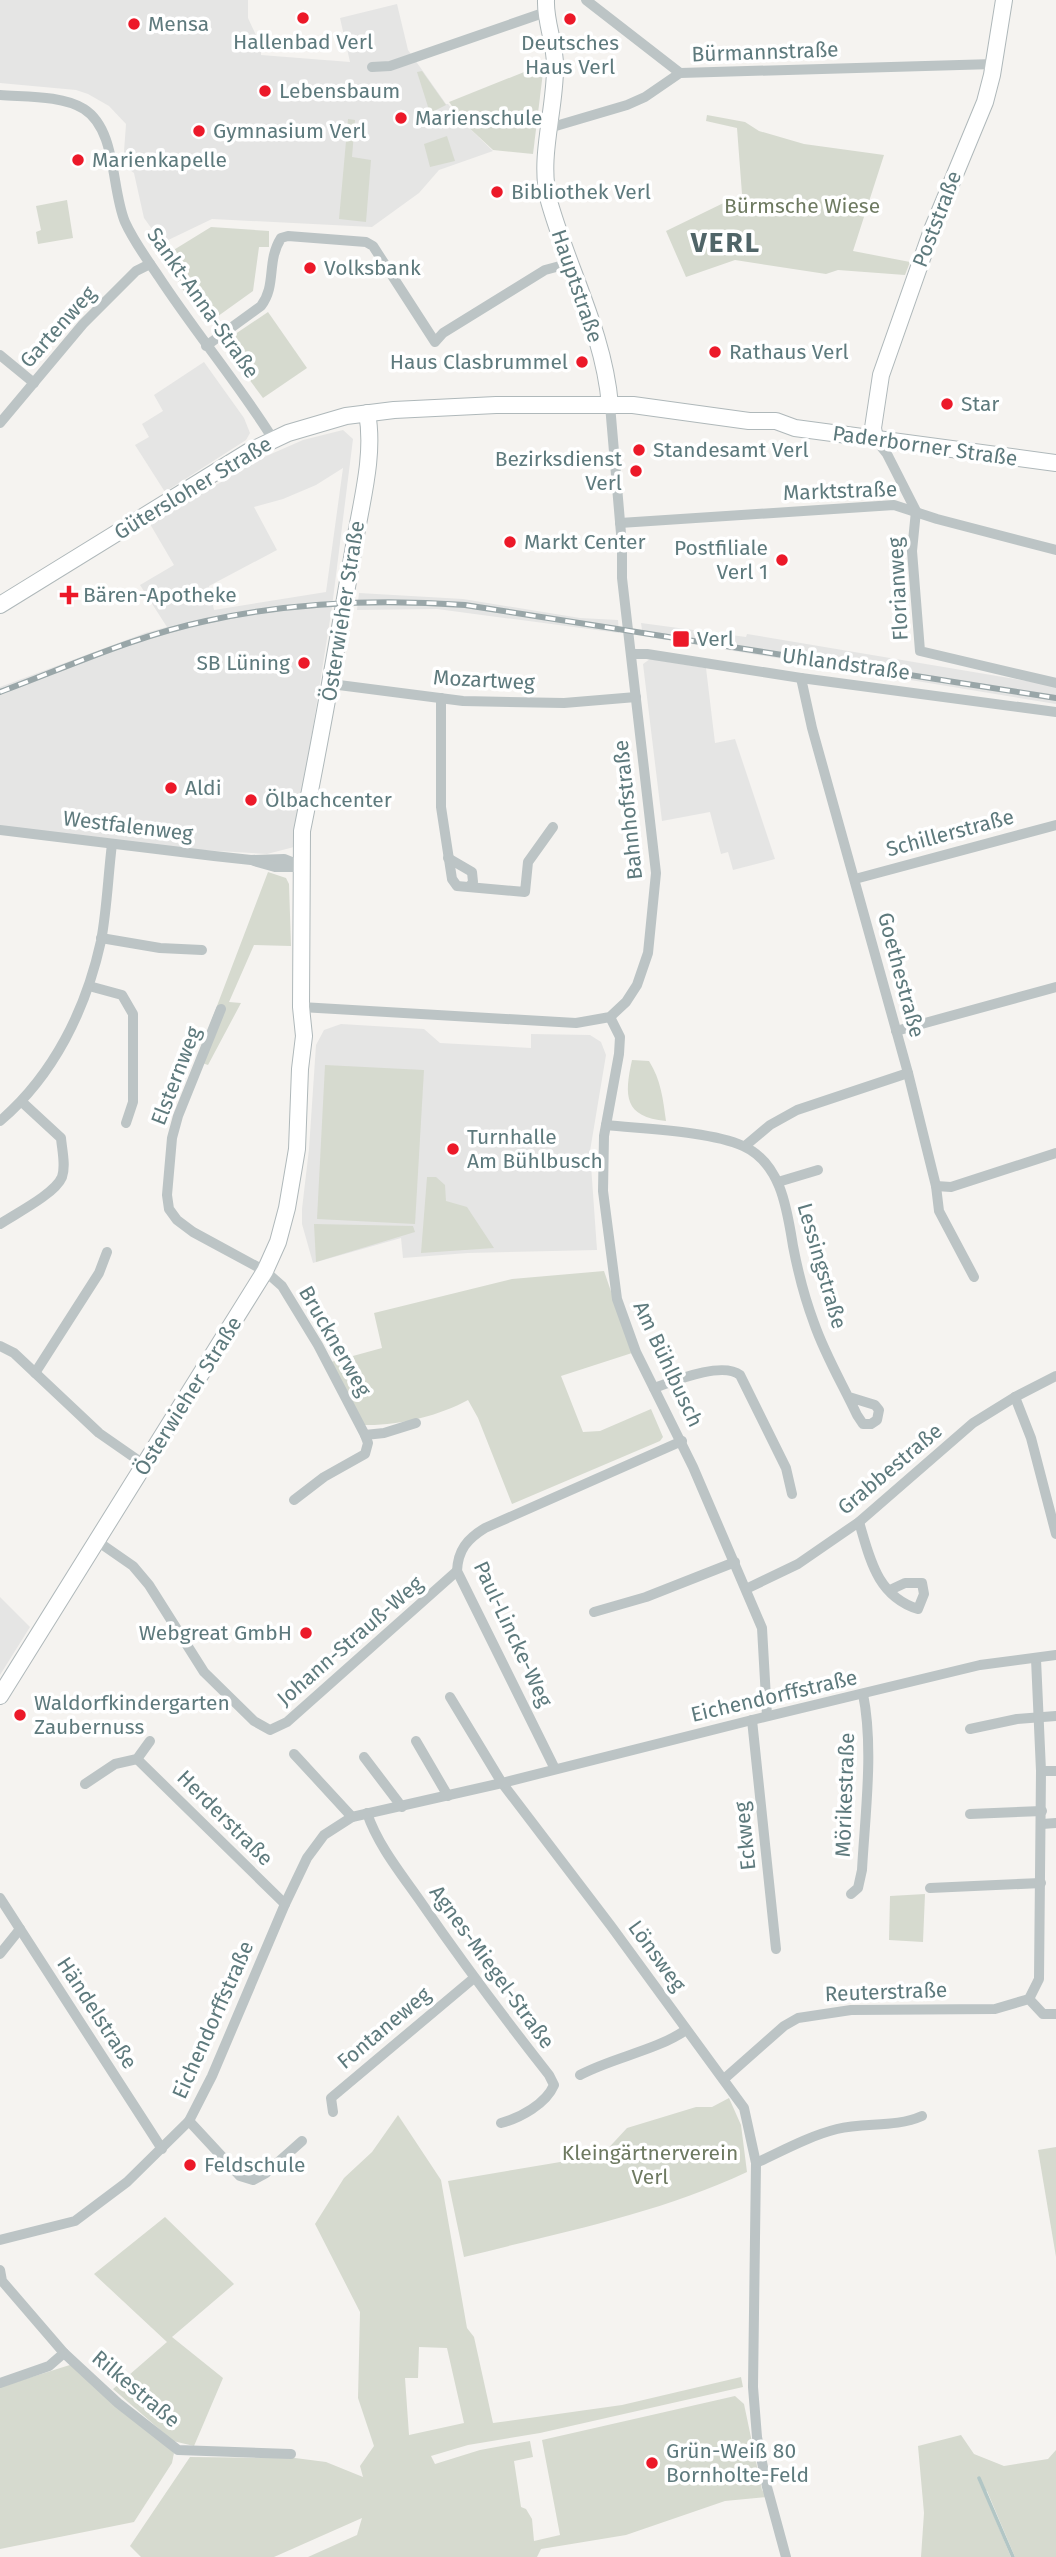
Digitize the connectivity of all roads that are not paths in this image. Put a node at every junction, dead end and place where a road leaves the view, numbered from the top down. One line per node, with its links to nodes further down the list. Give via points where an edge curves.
1 (586, 0): 6 (street)
2 (1004, 0): 4 (street, Poststraße)
3 (546, 6): 5 (street, via 390,66); 8 (street, Hauptstraße, via 556,66)
4 (994, 64): 6 (street, Bürmannstraße); 18 (street, Poststraße, via 982,111 932,230 881,375)
5 (372, 67)
6 (680, 73): 8 (street, Bürmannstraße, via 627,105)
7 (0, 95): 10 (street, Sankt-Anna-Straße, via 60,101 84,109 100,125 124,219)
8 (550, 128): 9 (street, Hauptstraße, via 548,198)
9 (571, 263): 11 (street, via 545,270 435,342 373,246 288,236 281,238 273,251 270,285 261,306); 14 (street, Hauptstraße, via 600,351)
10 (150, 264): 11 (street, Sankt-Anna-Straße); 13 (street, Gartenweg, via 136,271 83,324)
11 (206, 346): 17 (street, Sankt-Anna-Straße)
12 (0, 355): 13 (street)
13 (34, 383): 16 (street, Gartenweg)
14 (610, 405): 15 (street, Gütersloher Straße); 18 (street, Paderborner Straße, via 649,406 763,427); 21 (street, Bahnhofstraße)
15 (367, 413): 17 (street, Gütersloher Straße); 27 (street, Österwieher Straße, via 369,447)
16 (0, 424)
17 (273, 439): 23 (street, Gütersloher Straße)
18 (875, 439): 19 (street, Paderborner Straße); 20 (street, Florianweg)
19 (1056, 463)
20 (916, 511): 21 (street, Marktstraße, via 894,505); 22 (street, Marktstraße); 26 (street, Florianweg, via 912,551 920,651)
21 (620, 523): 24 (street, Bahnhofstraße)
22 (1056, 550)
23 (1, 602)
24 (631, 654): 25 (street, Uhlandstraße); 28 (street, Bahnhofstraße)
25 (802, 678): 30 (street, Uhlandstraße); 36 (street, Goethestraße)
26 (1056, 682)
27 (331, 684): 29 (street, Mozartweg); 35 (street, Österwieher Straße, via 302,831)
28 (636, 697): 29 (street, Mozartweg, via 564,703); 43 (street, Bahnhofstraße, via 655,896 648,953 638,985)
29 (441, 698): 32 (street, via 441,807 452,879 457,886 525,892 528,862)
30 (1056, 712)
31 (1056, 825): 36 (street, Schillerstraße)
32 (552, 827)
33 (0, 830): 34 (street, Westfalenweg)
34 (112, 844): 35 (street, Westfalenweg, via 251,860 284,859); 37 (street)
35 (304, 866): 41 (street, Österwieher Straße)
36 (855, 878): 44 (street, Goethestraße)
37 (101, 938): 38 (street); 39 (street)
38 (202, 950)
39 (89, 986): 46 (street, via 65,1040); 48 (street, via 122,995 133,1014 133,1102)
40 (1056, 986): 44 (street)
41 (302, 1007): 43 (street, via 551,1022); 57 (street, Österwieher Straße, via 297,1036 299,1129 291,1190 278,1242)
42 (222, 1009): 57 (street, Elsternweg, via 172,1138 169,1209 194,1233)
43 (610, 1017): 49 (street, Am Bühlbusch, via 620,1045)
44 (896, 1031): 45 (street, Goethestraße)
45 (908, 1073): 50 (street, via 797,1110); 54 (street, Goethestraße)
46 (22, 1102): 47 (street); 55 (street, via 61,1138 62,1179)
47 (0, 1121)
48 (126, 1123)
49 (606, 1125): 50 (street, Lessingstraße, via 720,1138); 62 (street, Am Bühlbusch, via 603,1191 617,1299)
50 (745, 1146): 53 (street, Lessingstraße, via 767,1164)
51 (1056, 1153): 54 (street, via 951,1187)
52 (818, 1170): 53 (street, Lessingstraße)
53 (778, 1182): 63 (street, Lessingstraße, via 814,1324)
54 (936, 1186): 58 (street, Goethestraße, via 939,1212)
55 (0, 1224)
56 (107, 1252): 60 (street, via 99,1273)
57 (265, 1271): 66 (street, Brucknerweg, via 282,1286 318,1345); 68 (street, Österwieher Straße)
58 (974, 1277)
59 (0, 1346): 60 (street)
60 (35, 1373): 68 (street, via 99,1433)
61 (1056, 1376): 64 (street, Grabbestraße)
62 (654, 1388): 67 (street, Am Bühlbusch); 69 (street, via 686,1376 735,1371 786,1468)
63 (849, 1397)
64 (1015, 1397): 71 (street, Grabbestraße, via 973,1423); 72 (street, via 1031,1437)
65 (416, 1423): 66 (street)
66 (365, 1435): 70 (street, via 365,1454)
67 (682, 1441): 74 (street, Am Bühlbusch); 75 (street, Paul-Lincke-Weg, via 472,1535 463,1545)
68 (145, 1465): 73 (street, Österwieher Straße)
69 (792, 1494)
70 (294, 1500)
71 (859, 1522): 76 (street, Grabbestraße, via 798,1564); 77 (street, via 870,1562)
72 (1056, 1534)
73 (97, 1541): 75 (street, Johann-Strauß-Weg, via 133,1566 204,1672 254,1721 270,1730 287,1722); 82 (street, Österwieher Straße)
74 (735, 1562): 76 (street, Am Bühlbusch); 78 (street)
75 (457, 1571): 94 (street, Paul-Lincke-Weg)
76 (746, 1589): 84 (street, Am Bühlbusch, via 762,1628)
77 (890, 1590)
78 (593, 1612)
79 (1056, 1655): 80 (street, Eichendorffstraße)
80 (1036, 1659): 81 (street, Eichendorffstraße, via 980,1665); 86 (street)
81 (863, 1694): 84 (street, Eichendorffstraße); 109 (street, Mörikestraße, via 867,1745 862,1870 858,1888)
82 (0, 1696)
83 (450, 1696): 97 (street)
84 (767, 1716): 87 (street, Eichendorffstraße)
85 (1056, 1716): 86 (street)
86 (1040, 1717): 88 (street); 95 (street)
87 (752, 1720): 94 (street, Eichendorffstraße); 113 (street, Eckweg)
88 (970, 1729)
89 (150, 1741): 93 (street)
90 (416, 1741): 99 (street)
91 (294, 1754): 104 (street)
92 (364, 1757): 100 (street)
93 (137, 1759): 98 (street, via 115,1764); 111 (street, Herderstraße)
94 (555, 1769): 97 (street, Eichendorffstraße)
95 (1041, 1771): 96 (street); 101 (street)
96 (1056, 1771)
97 (502, 1783): 99 (street, Eichendorffstraße); 118 (street, Lönsweg)
98 (85, 1784)
99 (448, 1796): 100 (street, Eichendorffstraße)
100 (402, 1807): 102 (street, Eichendorffstraße)
101 (1042, 1811): 103 (street); 106 (street)
102 (367, 1813): 104 (street, Eichendorffstraße); 115 (street, Agnes-Miegel-Straße, via 372,1828)
103 (970, 1814)
104 (352, 1817): 111 (street, Eichendorffstraße, via 324,1835 307,1858)
105 (1056, 1823): 106 (street)
106 (1042, 1824): 107 (street)
107 (1041, 1883): 108 (street); 116 (street, via 1039,1979)
108 (930, 1888)
109 (851, 1894)
110 (0, 1898): 112 (street, Händelstraße)
111 (285, 1905): 123 (street, Eichendorffstraße)
112 (20, 1929): 114 (street); 126 (street, Händelstraße)
113 (776, 1949)
114 (0, 1954)
115 (474, 1978): 121 (street, Fontaneweg, via 331,2098); 124 (street, Agnes-Miegel-Straße, via 554,2085 517,2119)
116 (1029, 1999): 117 (street, via 1043,2014); 120 (street, Reuterstraße, via 995,2009 851,2010 798,2018)
117 (1056, 2014)
118 (686, 2030): 119 (street, via 670,2041 606,2061); 120 (street, Lönsweg)
119 (580, 2075)
120 (724, 2078): 127 (street, Lönsweg, via 744,2108)
121 (333, 2112)
122 (922, 2116): 127 (street, via 907,2123 838,2129)
123 (189, 2121): 125 (street, via 240,2176 253,2180); 126 (street, Eichendorffstraße)
124 (501, 2123)
125 (302, 2141)
126 (162, 2149): 128 (street, Eichendorffstraße, via 75,2221)
127 (756, 2163): 133 (street, Lönsweg, via 753,2387 757,2437)
128 (0, 2240)
129 (0, 2270): 130 (street, Rilkestraße, via 2,2281)
130 (64, 2353): 131 (street, via 49,2365); 132 (street, Rilkestraße, via 178,2450)
131 (0, 2383)
132 (291, 2454)
133 (786, 2557)

